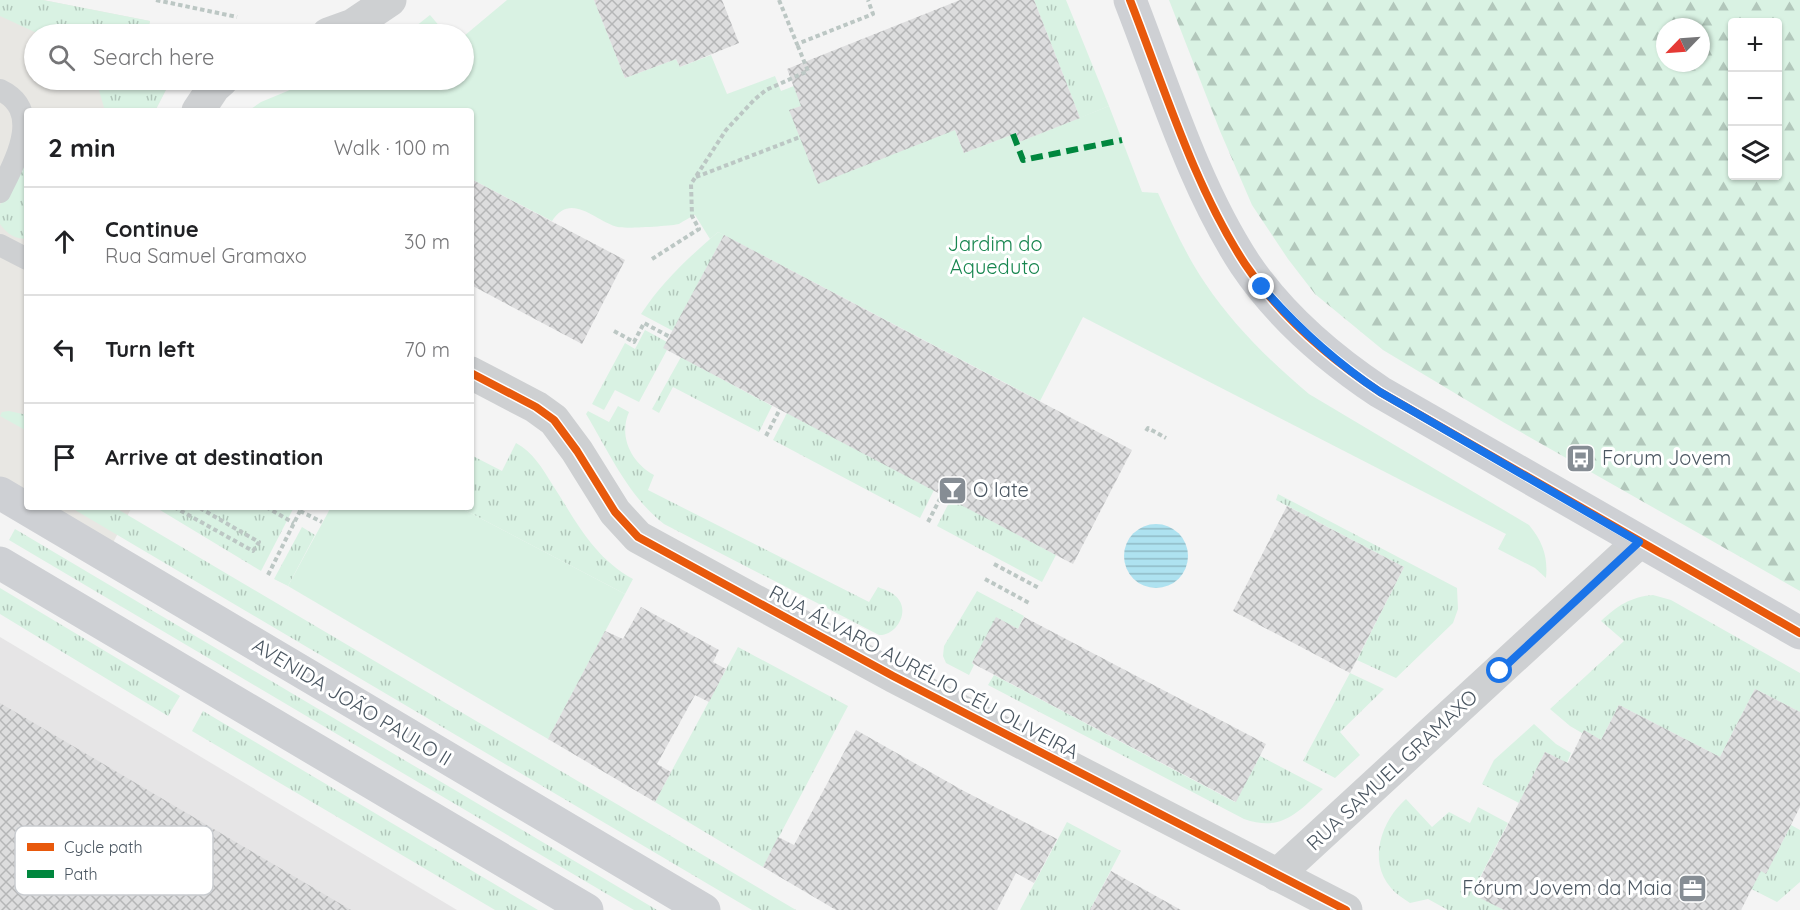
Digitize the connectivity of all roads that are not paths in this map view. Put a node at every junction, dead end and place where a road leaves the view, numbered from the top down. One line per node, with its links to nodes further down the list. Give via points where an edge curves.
1 (390, 0): 3 (street)
2 (1130, 0): 14 (main road, via 1209,200 1246,265 1287,316 1350,372 1380,392)
3 (354, 24)
4 (0, 90): 7 (lane, via 18,104 23,136)
5 (212, 90): 6 (street)
6 (200, 108)
7 (0, 192)
8 (0, 244): 9 (lane)
9 (24, 258)
10 (474, 375): 17 (street, RUA ÁLVARO AURÉLIO CÉU OLIVEIRA, via 554,420 615,512 638,537 893,676)
11 (0, 493): 12 (main road, AVENIDA JOÃO PAULO II)
12 (24, 507)
13 (29, 510): 19 (main road, AVENIDA JOÃO PAULO II)
14 (1639, 542): 16 (main road); 17 (street, RUA SAMUEL GRAMAXO)
15 (0, 563): 18 (main road)
16 (1800, 633)
17 (1277, 875): 20 (street, RUA ÁLVARO AURÉLIO CÉU OLIVEIRA)
18 (587, 910)
19 (704, 910)
20 (1346, 910)

